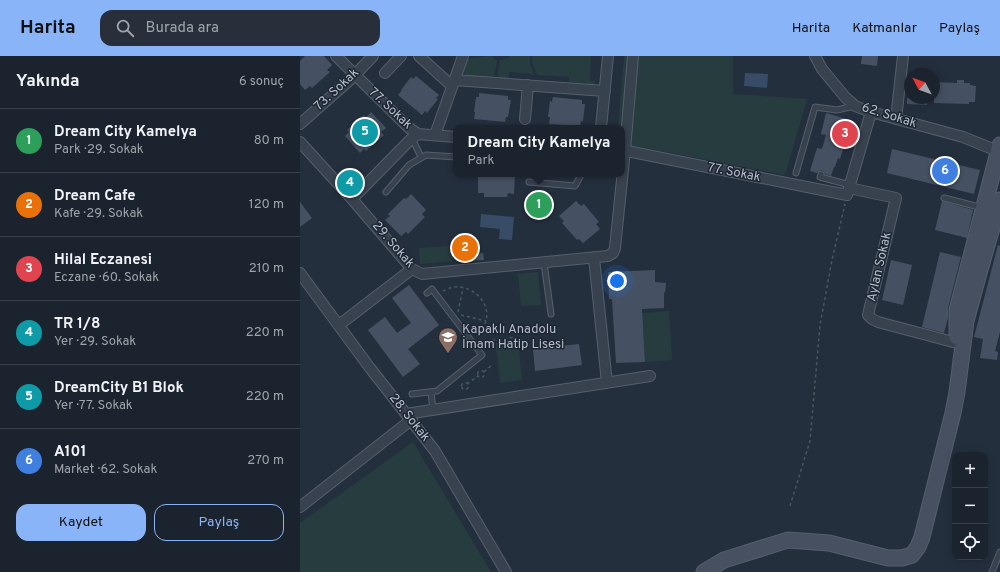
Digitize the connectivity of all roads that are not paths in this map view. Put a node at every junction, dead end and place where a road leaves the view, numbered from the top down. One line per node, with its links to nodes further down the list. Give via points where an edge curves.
1 (336, 56): 11 (street, 77. Sokak)
2 (374, 56): 11 (street, 73. Sokak)
3 (400, 56): 10 (street)
4 (419, 56): 12 (street)
5 (463, 56): 12 (street)
6 (608, 56): 14 (street)
7 (633, 56): 21 (street)
8 (815, 56): 15 (street, 62. Sokak, via 822,69)
9 (903, 56): 18 (street)
10 (385, 73)
11 (354, 75): 19 (street, 73. Sokak); 23 (street, 77. Sokak)
12 (453, 83): 13 (street); 22 (street)
13 (528, 85): 14 (street); 17 (street)
14 (605, 91): 20 (street)
15 (855, 106): 16 (street, 62. Sokak); 30 (lane, via 837,110 815,107)
16 (872, 112): 18 (street, 62. Sokak); 35 (street)
17 (525, 119)
18 (896, 119): 26 (street, 62. Sokak)
19 (300, 124)
20 (601, 125)
21 (625, 131)
22 (435, 135): 23 (street, 77. Sokak); 24 (street, 77. Sokak)
23 (415, 136): 28 (lane); 38 (street)
24 (453, 137)
25 (300, 142): 38 (street, 29. Sokak)
26 (1000, 147): 40 (street)
27 (625, 150): 35 (street, 77. Sokak)
28 (421, 157): 29 (lane, via 426,154); 36 (lane, via 409,165)
29 (453, 157)
30 (796, 173)
31 (821, 174): 35 (lane, via 820,177)
32 (581, 177): 34 (lane, via 575,186)
33 (621, 177): 41 (street, 29. Sokak, via 615,248 608,256)
34 (530, 182)
35 (849, 189): 48 (street, Aylan Sokak, via 896,198 868,316 878,322)
36 (386, 192)
37 (944, 198): 40 (lane)
38 (352, 199): 43 (street, 29. Sokak)
39 (1000, 200): 52 (street, via 966,321)
40 (984, 208): 48 (street, via 957,310)
41 (594, 258): 42 (street, 29. Sokak); 50 (street)
42 (544, 263): 43 (street, 29. Sokak, via 422,274); 46 (lane)
43 (412, 270): 47 (street)
44 (300, 273): 47 (street, 28. Sokak)
45 (427, 293): 51 (lane, via 432,289 482,355 437,391)
46 (551, 314)
47 (339, 325): 55 (street, 28. Sokak)
48 (957, 343): 52 (street)
49 (650, 376): 50 (street)
50 (607, 383): 54 (street)
51 (431, 392): 53 (lane); 54 (lane)
52 (957, 392): 59 (street, via 922,537 912,555 888,558 829,542 788,540 724,560)
53 (412, 394)
54 (433, 410): 55 (street)
55 (408, 417): 56 (street); 58 (street, 28. Sokak, via 435,451)
56 (300, 508)
57 (1000, 552): 60 (lane)
58 (506, 572)
59 (704, 572)
60 (992, 572)

